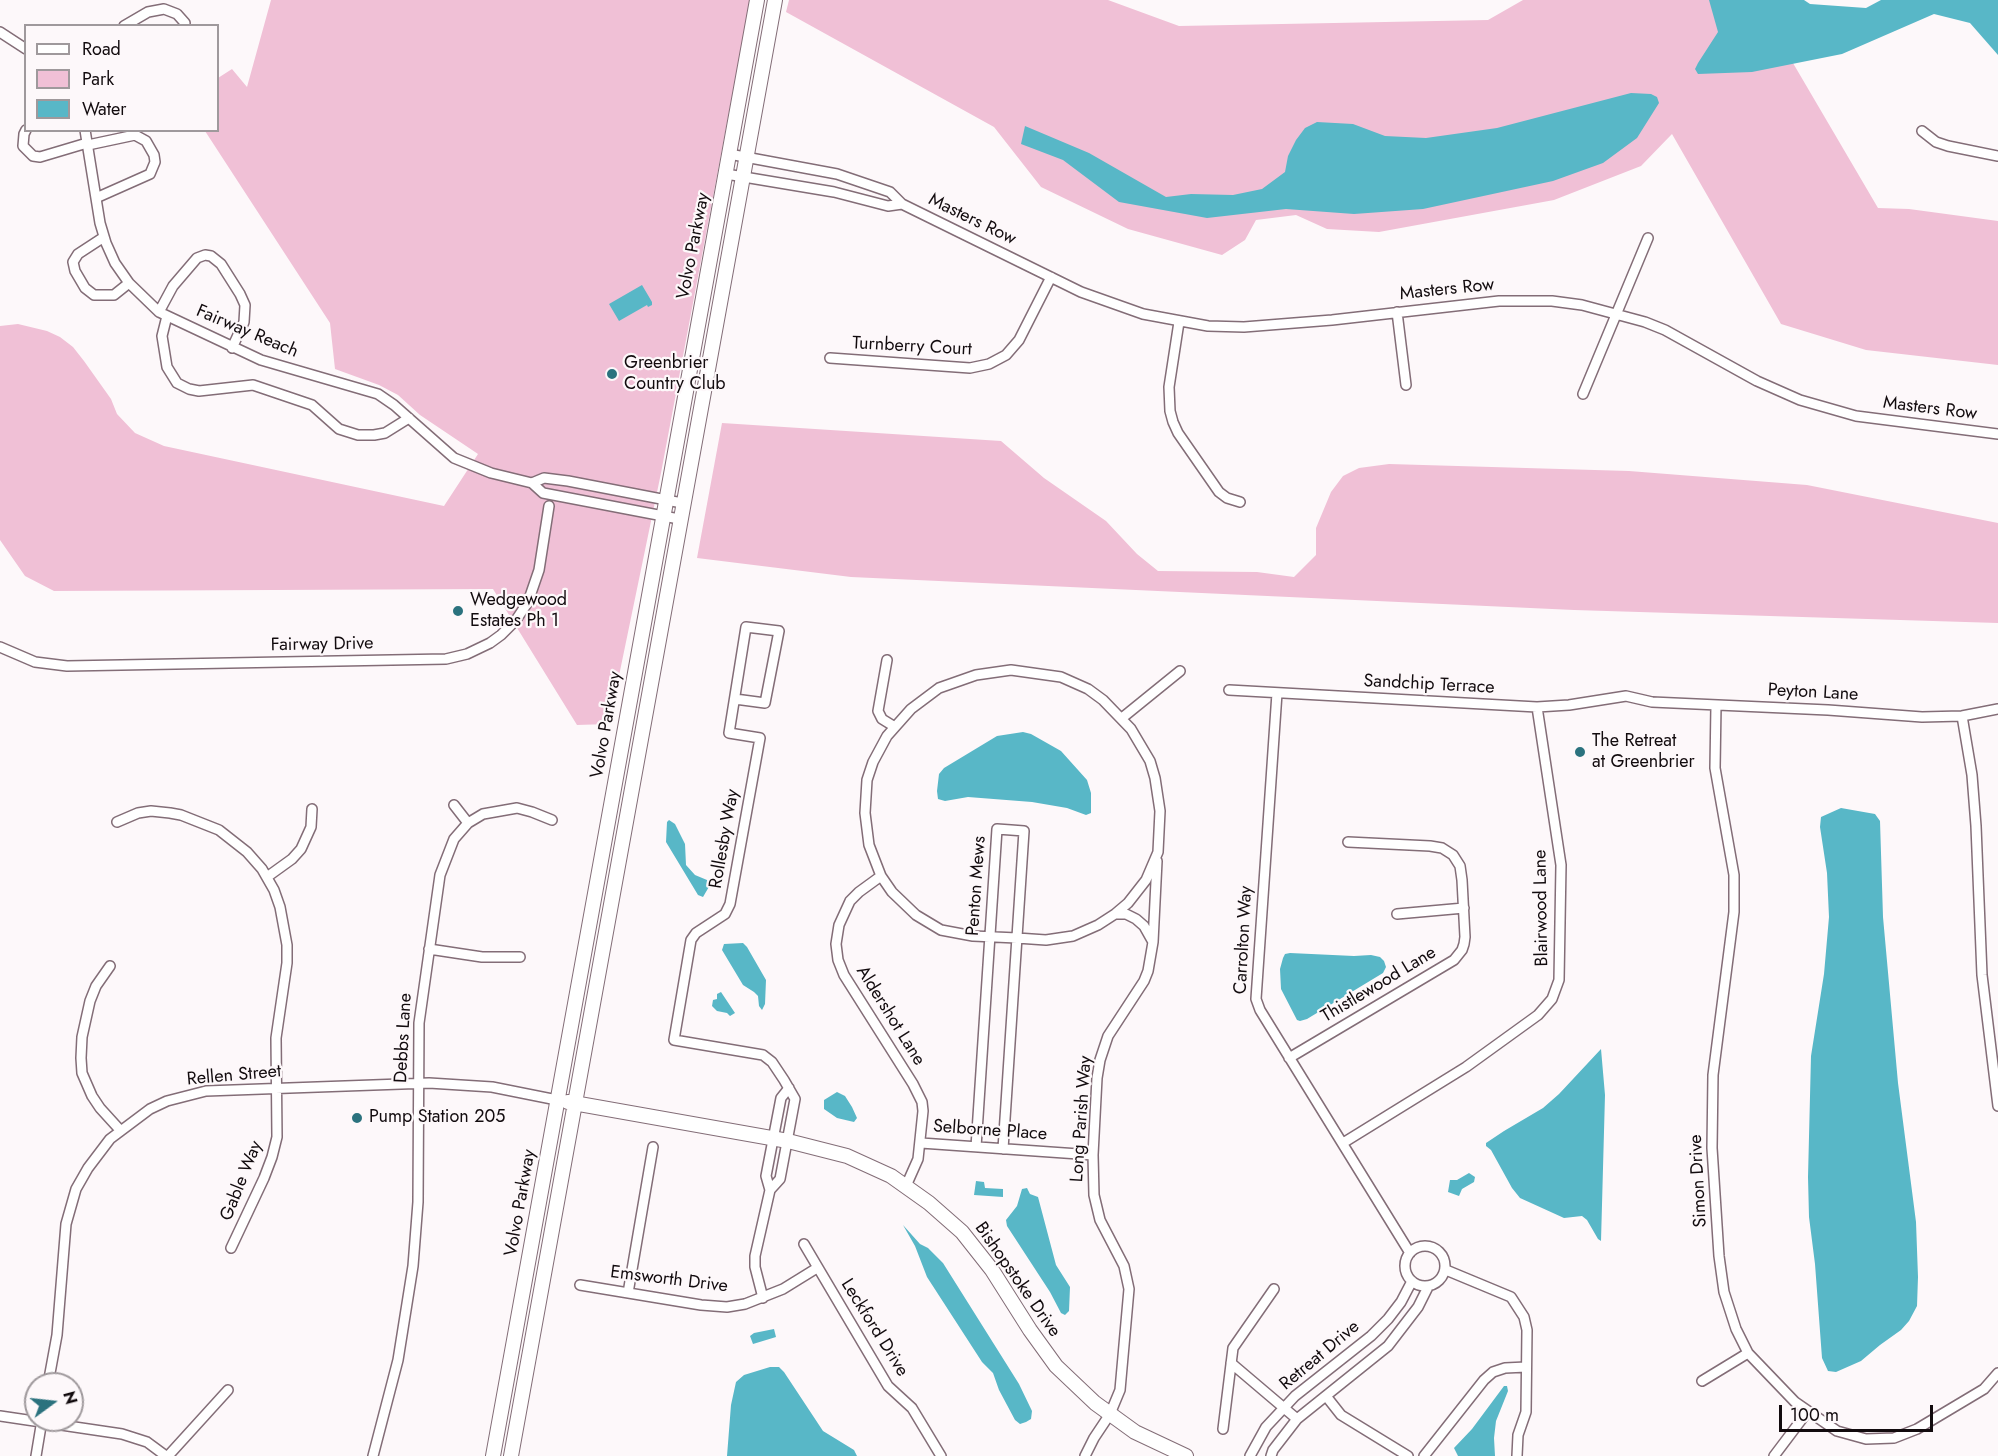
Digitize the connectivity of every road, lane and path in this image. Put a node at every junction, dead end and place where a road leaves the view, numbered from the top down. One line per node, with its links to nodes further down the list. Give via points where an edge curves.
1 (757, 0): 11 (main road, Volvo Parkway)
2 (775, 0): 13 (main road, Volvo Parkway)
3 (185, 23): 4 (street, via 177,14 164,9 148,12)
4 (127, 24)
5 (0, 32): 6 (street)
6 (24, 48)
7 (1922, 131): 12 (street, via 1948,146)
8 (25, 132): 10 (street, via 23,146 33,156)
9 (84, 132): 10 (street, Fairway Reach)
10 (87, 144): 16 (street, Fairway Reach); 16 (street, via 135,135 146,141 155,162 150,174)
11 (729, 154): 13 (street, Masters Row); 14 (main road, Volvo Parkway)
12 (1998, 156)
13 (746, 157): 15 (main road, Volvo Parkway); 17 (street, Masters Row, via 848,177 890,192)
14 (726, 174): 15 (street, Masters Row); 33 (main road, Volvo Parkway)
15 (743, 177): 17 (street, Masters Row, via 834,192 888,206); 35 (main road, Volvo Parkway)
16 (96, 198): 18 (street, Fairway Reach)
17 (902, 204): 20 (street, Masters Row)
18 (104, 237): 21 (street, Fairway Reach); 21 (street, via 78,254 73,262 75,271 94,295 114,295)
19 (1648, 238): 23 (street)
20 (1051, 277): 25 (street, Masters Row, via 1111,304); 27 (street, Turnberry Court, via 1019,340 1006,355 989,364 970,368)
21 (129, 283): 24 (street, Fairway Reach)
22 (1396, 312): 23 (street, Masters Row, via 1525,300 1582,305); 25 (street, Masters Row, via 1244,327); 28 (street)
23 (1616, 313): 29 (street); 31 (street, Masters Row, via 1665,330 1757,381 1800,399 1856,416)
24 (163, 314): 26 (street, Fairway Reach); 26 (street, via 173,286 197,258 211,256 221,264 244,305 244,322); 30 (street, via 167,367 177,383 189,389 253,385 312,405 339,429 358,435 385,432)
25 (1179, 322): 34 (street, via 1169,387 1173,423 1219,492)
26 (232, 348): 30 (street, Fairway Reach, via 285,368 378,394)
27 (830, 358)
28 (1406, 386)
29 (1582, 394)
30 (409, 418): 32 (street, Fairway Reach, via 463,463)
31 (1998, 434)
32 (532, 483): 33 (street, Fairway Reach, via 544,478 568,481); 37 (street, Fairway Reach, via 543,493)
33 (665, 500): 35 (street, Fairway Reach); 37 (main road, Volvo Parkway)
34 (1240, 502)
35 (682, 503): 38 (main road, Volvo Parkway)
36 (549, 506): 39 (street, Fairway Drive, via 539,570 528,602 501,635 467,654 446,659 67,666 35,662)
37 (663, 516): 38 (street, Fairway Reach); 74 (main road, Volvo Parkway)
38 (680, 519): 75 (main road, Volvo Parkway)
39 (0, 646)
40 (887, 660): 51 (street, via 878,711 882,719)
41 (1180, 671): 50 (street)
42 (1229, 690): 43 (street, Sandchip Terrace)
43 (1277, 693): 47 (street, Sandchip Terrace); 70 (street, Carrolton Way, via 1256,999)
44 (1626, 696): 46 (street, Peyton Lane, via 1652,702); 47 (street, Sandchip Terrace)
45 (735, 699): 45 (street, Rollesby Way, via 746,627 778,631 765,703); 73 (street, Rollesby Way, via 729,733 760,738 757,756 730,904 725,914 691,940 674,1040 763,1055)
46 (1716, 705): 49 (street, Peyton Lane); 99 (street, Simon Drive, via 1715,768 1734,875 1734,912 1713,1075 1712,1148 1724,1292)
47 (1537, 707): 81 (street, Blairwood Lane, via 1561,865 1559,980 1552,999 1538,1015 1466,1067)
48 (1998, 709): 49 (street, Peyton Lane)
49 (1962, 716): 76 (street, via 1972,775 1982,975)
50 (1122, 718): 51 (street, Long Parish Way, via 1076,683 1011,670 991,671 939,688); 58 (street, Long Parish Way, via 1143,748 1155,778 1160,811)
51 (895, 727): 59 (street, Long Parish Way, via 873,762 865,797 869,845)
52 (454, 805): 56 (street)
53 (312, 809): 60 (street, via 311,826 301,849)
54 (552, 820): 56 (street, via 517,808 483,814)
55 (117, 822): 60 (street, Gable Way, via 151,811 203,822 236,842)
56 (468, 823): 67 (street, Debbs Lane, via 454,839 440,875)
57 (1348, 842): 61 (street, Thistlewood Lane, via 1442,848 1460,866)
58 (1158, 852): 62 (street, Long Parish Way, via 1146,880); 66 (street, Long Parish Way)
59 (881, 876): 64 (street, Long Parish Way, via 903,904 941,930); 80 (street, Aldershot Lane, via 859,892 844,910 836,944 838,960 919,1094 923,1111)
60 (267, 877): 72 (street, Gable Way, via 280,907 287,945 276,1038)
61 (1464, 908): 63 (street); 70 (street, Thistlewood Lane, via 1465,937 1454,960)
62 (1115, 914): 65 (street, Long Parish Way, via 1073,936 1046,940); 66 (street, via 1136,919)
63 (1397, 914)
64 (990, 936): 65 (street, Long Parish Way); 65 (street, Penton Mews, via 997,829 1011,830 1024,831); 83 (street, Penton Mews)
65 (1017, 938): 84 (street, Penton Mews)
66 (1153, 942): 85 (street, Long Parish Way, via 1144,981 1108,1036 1100,1060)
67 (429, 949): 68 (street, via 482,957); 71 (street, Debbs Lane, via 419,1023)
68 (520, 957)
69 (110, 966): 77 (street, via 90,1001 81,1058 92,1096)
70 (1289, 1058): 81 (street, Carrolton Way)
71 (417, 1084): 72 (street, Rellen Street); 74 (street, Rellen Street, via 475,1085); 118 (street, Debbs Lane, via 419,1179 413,1266 399,1360)
72 (276, 1088): 77 (street, Rellen Street, via 187,1095 150,1109); 89 (street, Gable Way, via 277,1137 272,1157)
73 (789, 1088): 78 (street, via 781,1098); 79 (street, Rollesby Way, via 795,1099)
74 (557, 1100): 75 (main road, Bishopstoke Drive); 119 (main road, Volvo Parkway)
75 (575, 1103): 78 (main road, Bishopstoke Drive); 120 (main road, Volvo Parkway)
76 (1998, 1106)
77 (120, 1130): 102 (street, Rellen Street, via 88,1168 69,1212)
78 (773, 1138): 79 (main road, Bishopstoke Drive); 87 (street, via 766,1176)
79 (788, 1141): 86 (main road, Bishopstoke Drive, via 847,1156); 87 (street, Rollesby Way, via 780,1179)
80 (921, 1143): 83 (street, Selborne Place); 86 (street, Aldershot Lane)
81 (1343, 1143): 90 (street, Carrolton Way)
82 (653, 1147): 97 (street)
83 (976, 1147): 84 (street, Selborne Place)
84 (1003, 1149): 85 (street, Selborne Place)
85 (1093, 1155): 109 (street, Long Parish Way, via 1096,1208 1124,1266 1129,1289 1122,1380)
86 (906, 1186): 109 (main road, Bishopstoke Drive, via 962,1232 1056,1366)
87 (770, 1190): 98 (street, via 755,1256)
88 (804, 1244): 91 (street, Leckford Drive)
89 (231, 1248)
90 (1410, 1253): 92 (street, via 1421,1246 1434,1248 1444,1257); 93 (street, via 1405,1265)
91 (818, 1268): 98 (street, Emsworth Drive); 121 (street, Leckford Drive, via 888,1386 912,1408)
92 (1446, 1270): 95 (street, via 1440,1281); 101 (street, via 1511,1297 1527,1330)
93 (1412, 1281): 95 (street); 107 (street, Retreat Drive, via 1401,1302 1371,1336)
94 (580, 1285): 97 (street, Emsworth Drive)
95 (1428, 1287): 106 (street, Retreat Drive, via 1388,1346)
96 (1274, 1289): 100 (street, via 1233,1348)
97 (628, 1293): 98 (street, Emsworth Drive, via 727,1306)
98 (763, 1298)
99 (1748, 1353): 104 (street); 108 (street, Simon Drive)
100 (1231, 1363): 107 (street); 114 (street)
101 (1526, 1367): 127 (street, via 1492,1372); 128 (street, via 1526,1412 1518,1435)
102 (50, 1372)
103 (1998, 1373): 108 (street, Simon Drive, via 1984,1389 1917,1429 1894,1438 1866,1439 1837,1431)
104 (1702, 1381)
105 (228, 1390): 117 (street)
106 (1326, 1396): 112 (street, Retreat Drive); 126 (street, via 1341,1415)
107 (1284, 1408): 112 (street); 124 (street, Retreat Drive, via 1266,1427)
108 (1808, 1411): 129 (street)
109 (1110, 1414): 122 (street, Long Parish Way); 123 (main road, Bishopstoke Drive, via 1135,1432)
110 (0, 1416): 111 (street)
111 (24, 1419)
112 (1297, 1419): 125 (street, Retreat Drive)
113 (84, 1428): 117 (street, via 122,1434)
114 (1223, 1429)
115 (40, 1432): 116 (street)
116 (36, 1456)
117 (167, 1456)
118 (373, 1456)
119 (493, 1456)
120 (511, 1456)
121 (941, 1456)
122 (1085, 1456)
123 (1186, 1456)
124 (1250, 1456)
125 (1271, 1456)
126 (1408, 1456)
127 (1424, 1456)
128 (1517, 1456)
129 (1774, 1456)

